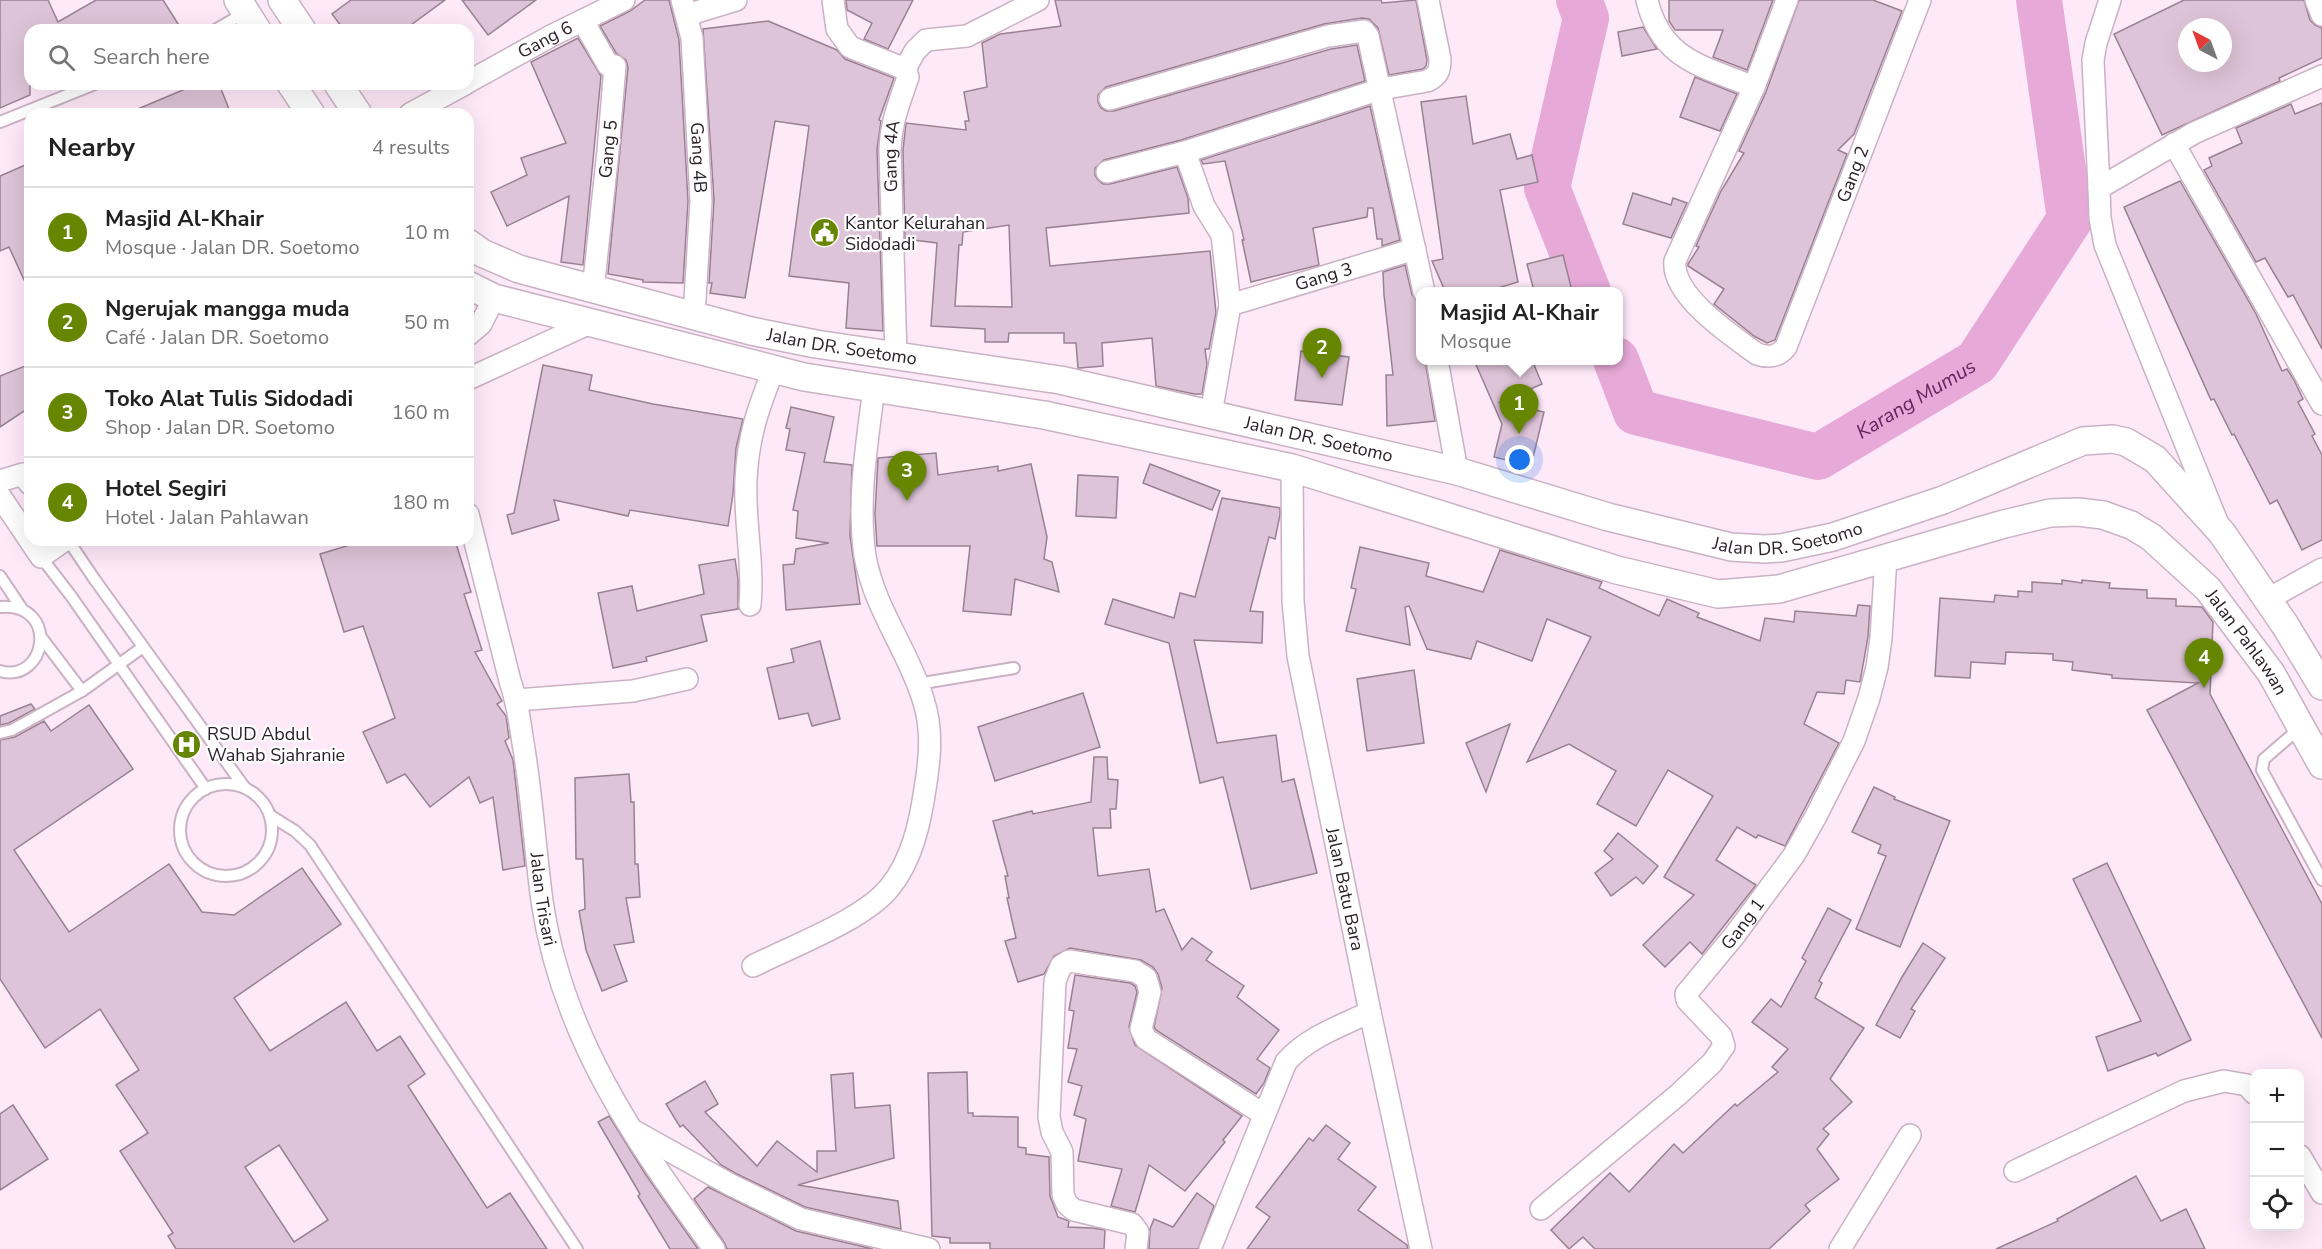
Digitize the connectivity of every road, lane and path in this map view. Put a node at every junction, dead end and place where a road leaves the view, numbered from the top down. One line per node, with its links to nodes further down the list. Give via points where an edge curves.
1 (282, 0): 17 (street)
2 (624, 0): 15 (street, Gang 6)
3 (736, 0): 12 (street)
4 (833, 0): 18 (street, via 837,29 850,47)
5 (1038, 0): 18 (street, via 967,36 926,40)
6 (1428, 0): 22 (street, via 1440,59 1438,74 1427,81)
7 (1647, 0): 21 (street, via 1661,36 1677,52)
8 (1787, 0): 21 (street)
9 (1920, 0): 21 (street, Gang 2, via 1786,347 1768,357 1757,354 1703,311 1683,290 1675,274 1675,261)
10 (2110, 0): 37 (street, via 2093,60)
11 (2316, 0): 14 (street)
12 (684, 8): 45 (street, Gang 4B, via 692,38 701,201)
13 (247, 14): 16 (lane)
14 (2322, 15)
15 (583, 21): 20 (street, Gang 6); 42 (street, Gang 5, via 608,66 615,66)
16 (227, 24)
17 (298, 24)
18 (905, 69): 48 (street, Gang 4A, via 908,77 894,116 890,150)
19 (2322, 76): 34 (street)
20 (474, 79)
21 (1754, 87)
22 (1381, 89): 27 (street, via 1368,36 1358,31); 35 (street); 39 (street)
23 (80, 90): 28 (lane)
24 (295, 90): 29 (street)
25 (342, 90): 30 (street)
26 (453, 90): 31 (street, Gang 6)
27 (1110, 99)
28 (35, 108)
29 (307, 108)
30 (354, 108)
31 (421, 108)
32 (24, 112): 33 (lane)
33 (0, 122)
34 (2174, 144): 37 (street); 53 (street)
35 (1185, 152): 36 (street); 44 (street, via 1204,206 1222,235)
36 (1107, 172)
37 (2098, 188): 61 (street, via 2105,245)
38 (474, 247): 42 (street, Jalan DR. Soetomo, via 519,269)
39 (1415, 249): 40 (street); 44 (street, Gang 3)
40 (1423, 287)
41 (474, 288): 43 (street, Jalan DR. Soetomo)
42 (593, 290): 45 (street, Jalan DR. Soetomo)
43 (494, 298): 46 (street, Jalan DR. Soetomo); 47 (street, via 482,324)
44 (1230, 305): 54 (street)
45 (694, 316): 48 (street, Jalan DR. Soetomo, via 781,338)
46 (592, 322): 50 (street, Jalan DR. Soetomo); 51 (street)
47 (474, 330)
48 (896, 356): 52 (street); 54 (street, Jalan DR. Soetomo, via 1060,380)
49 (1438, 365): 56 (street)
50 (774, 368): 52 (street, Jalan DR. Soetomo); 72 (street, via 756,414 749,452 746,482)
51 (474, 376)
52 (881, 390): 55 (street, Jalan DR. Soetomo, via 1044,415); 81 (street, via 864,470 865,555 876,595)
53 (2322, 404)
54 (1211, 414): 56 (street, Jalan DR. Soetomo)
55 (1292, 468): 68 (street, Jalan DR. Soetomo, via 1617,570 1718,594 1779,589); 93 (street, Jalan Batu Bara, via 1293,601 1298,656)
56 (1457, 471): 61 (street, Jalan DR. Soetomo, via 1686,538 1764,549 1805,544 1855,530 1943,500 2083,441 2114,439 2155,459)
57 (24, 478): 58 (street)
58 (0, 482)
59 (0, 496): 60 (street)
60 (24, 533)
61 (2222, 533): 71 (street)
62 (2151, 537): 68 (street, Jalan DR. Soetomo, via 2103,515 2050,513); 85 (street, Jalan Pahlawan, via 2208,589 2229,615 2271,673)
63 (474, 538): 84 (street, Jalan Trisari)
64 (33, 546): 67 (street)
65 (57, 546): 67 (street)
66 (71, 546): 76 (lane)
67 (40, 557): 77 (lane)
68 (1886, 557): 101 (street, Gang 1, via 1876,667 1854,741 1794,855 1686,994 1689,1003 1724,1040 1722,1051 1678,1094)
69 (2322, 569): 71 (street)
70 (0, 576): 74 (lane)
71 (2268, 599): 82 (street)
72 (750, 605)
73 (0, 607): 74 (lane)
74 (22, 609): 75 (lane, via 39,626)
75 (41, 637): 79 (lane, via 40,648 27,667); 83 (lane)
76 (143, 647): 77 (lane); 88 (lane)
77 (118, 664): 83 (lane); 89 (lane)
78 (1014, 668): 81 (lane)
79 (0, 671)
80 (687, 679): 84 (street, via 633,691)
81 (917, 684): 92 (street, via 924,700 930,745 923,805 902,869 874,903)
82 (2322, 686)
83 (82, 691): 86 (lane)
84 (517, 700): 96 (street, Jalan Trisari, via 542,902 560,982 573,1019)
85 (2301, 727): 87 (street, Jalan Pahlawan); 91 (lane, via 2264,759 2262,771)
86 (0, 733)
87 (2322, 765)
88 (245, 788): 89 (lane, via 219,785); 90 (lane, via 261,800)
89 (207, 789): 90 (lane, via 187,806 180,832 188,857 208,873 234,876 257,865 271,842)
90 (271, 816): 102 (lane, via 310,845)
91 (2322, 880)
92 (753, 966)
93 (1370, 1012): 95 (street, via 1315,1038 1293,1054 1281,1070); 107 (street, Jalan Batu Bara)
94 (2250, 1088): 99 (street, via 2224,1080 2184,1091)
95 (1263, 1114): 105 (street, via 1146,1039 1140,1029 1149,1000 1150,985 1146,978 1135,971 1069,962 1061,966 1055,981 1049,1117 1062,1152 1065,1199 1074,1210 1132,1224 1138,1232); 106 (street)
96 (629, 1129): 103 (street, Jalan Trisari); 104 (street, via 801,1219)
97 (1910, 1135): 108 (street)
98 (2304, 1163): 100 (street)
99 (2015, 1171)
100 (2322, 1193)
101 (1541, 1209)
102 (577, 1249)
103 (714, 1249)
104 (929, 1249)
105 (1136, 1249)
106 (1210, 1249)
107 (1420, 1249)
108 (1840, 1249)

